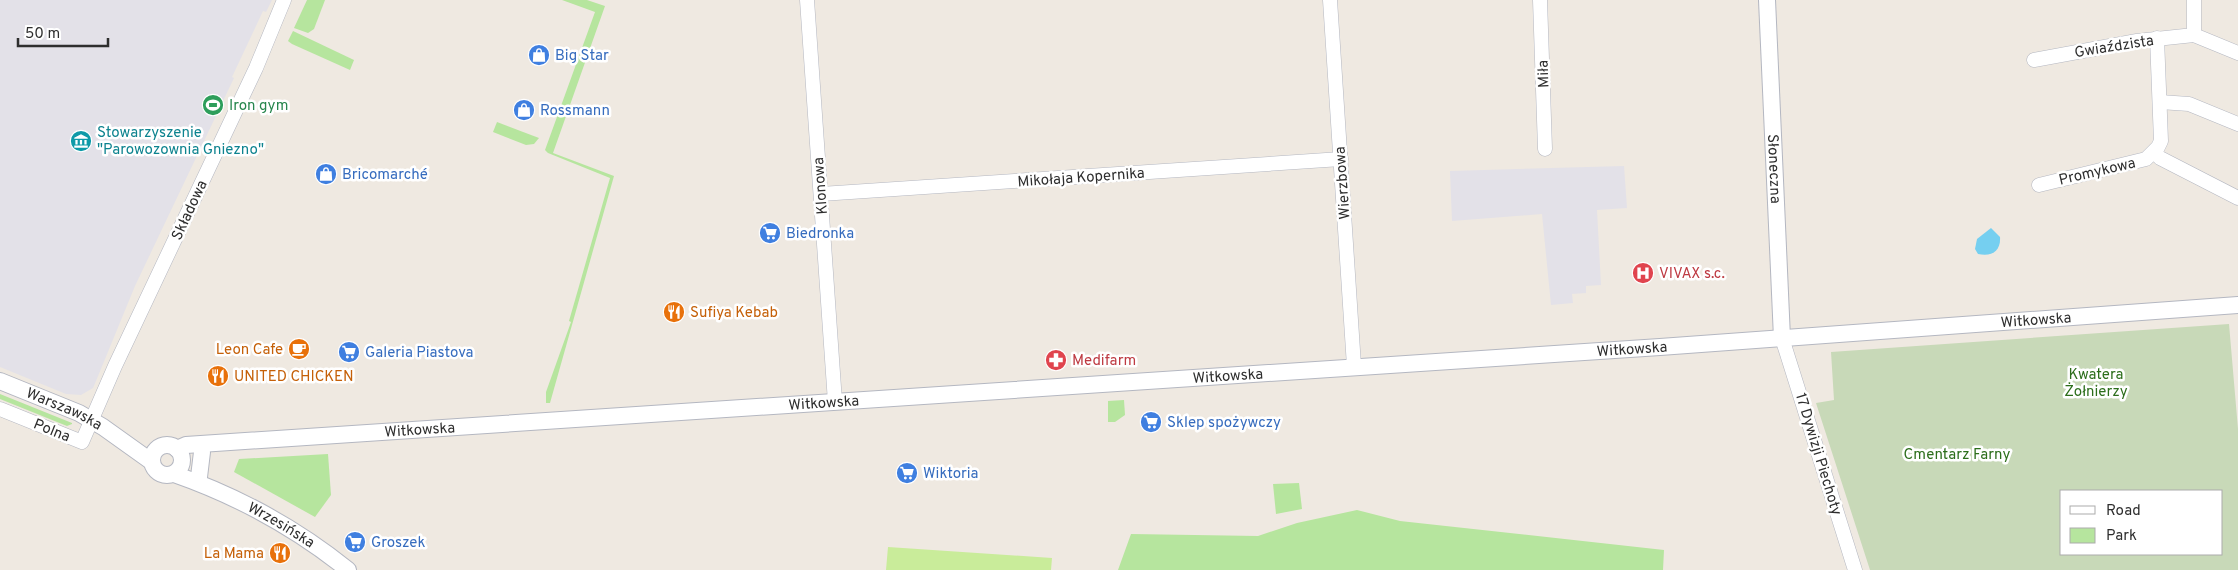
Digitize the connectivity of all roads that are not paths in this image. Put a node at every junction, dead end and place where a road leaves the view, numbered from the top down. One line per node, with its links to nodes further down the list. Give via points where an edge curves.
1 (284, 0): 25 (street, Składowa, via 256,68)
2 (807, 0): 17 (street, Klonowa)
3 (1330, 0): 15 (street, Wierzbowa)
4 (1540, 0): 13 (street, Miła)
5 (1766, 0): 20 (street, Słoneczna)
6 (2194, 0): 7 (street)
7 (2194, 35): 8 (street, Gwiaździsta); 9 (street, Gwiaździsta)
8 (2157, 38): 10 (street, Gwiaździsta); 11 (street, Promykowa)
9 (2238, 53)
10 (2034, 60)
11 (2160, 102): 12 (street, via 2190,104); 14 (street, Promykowa, via 2161,141)
12 (2238, 124)
13 (1545, 148)
14 (2154, 152): 16 (street, Promykowa, via 2146,159); 18 (street, Promykowa)
15 (1341, 159): 17 (street, Mikołaja Kopernika); 21 (street, Wierzbowa)
16 (2039, 185)
17 (821, 194): 23 (street, Klonowa)
18 (2238, 198)
19 (2238, 305): 20 (street, Witkowska)
20 (1782, 338): 21 (street, Witkowska); 31 (street, 17 Dywizji Piechoty)
21 (1354, 366): 23 (street, Witkowska)
22 (0, 381): 25 (street, Warszawska)
23 (835, 402): 26 (street, Witkowska)
24 (0, 409): 25 (street, Polna, via 82,442)
25 (92, 420): 27 (street, Warszawska, via 124,443)
26 (209, 448): 28 (street, Witkowska, via 186,445); 29 (street)
27 (154, 456): 28 (street, Witkowska, via 162,446 170,446); 28 (street, Wrzesińska, via 157,472 163,475)
28 (178, 462): 29 (street, Wrzesińska)
29 (205, 482): 30 (street, Wrzesińska, via 299,534)
30 (348, 570)
31 (1855, 570)

